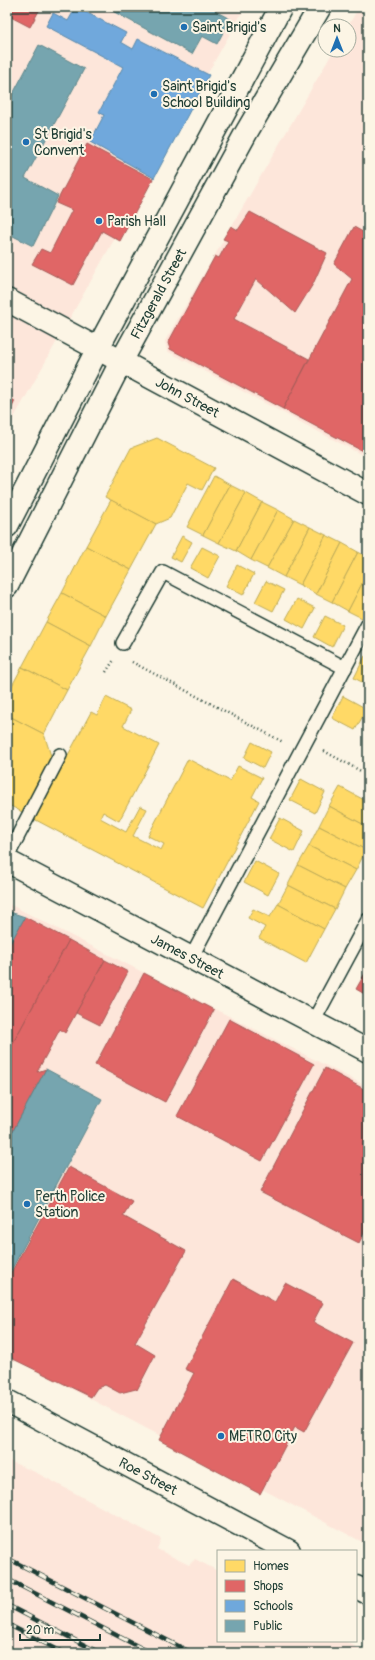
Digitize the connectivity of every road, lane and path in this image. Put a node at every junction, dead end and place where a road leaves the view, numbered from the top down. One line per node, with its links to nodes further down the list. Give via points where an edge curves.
1 (281, 7): 4 (main road, Fitzgerald Street)
2 (320, 7): 5 (main road, Fitzgerald Street, via 246,133)
3 (7, 300): 4 (main road, John Street)
4 (98, 348): 5 (main road, John Street); 7 (main road, Fitzgerald Street)
5 (122, 360): 6 (main road, John Street); 8 (main road, Fitzgerald Street)
6 (368, 494)
7 (7, 526)
8 (7, 586)
9 (368, 624): 12 (lane)
10 (120, 649): 12 (lane, via 163,572); 13 (path)
11 (131, 661): 14 (path)
12 (345, 668): 14 (lane)
13 (106, 672)
14 (303, 747): 16 (path); 20 (lane)
15 (60, 755): 17 (lane)
16 (368, 775)
17 (7, 858)
18 (7, 861): 20 (main road, James Street)
19 (368, 920): 21 (lane)
20 (191, 958): 21 (main road, James Street)
21 (313, 1022): 22 (main road, James Street)
22 (368, 1051)
23 (7, 1401): 24 (main road, Roe Street)
24 (287, 1550)
25 (357, 1588): 26 (main road)
26 (368, 1593)

